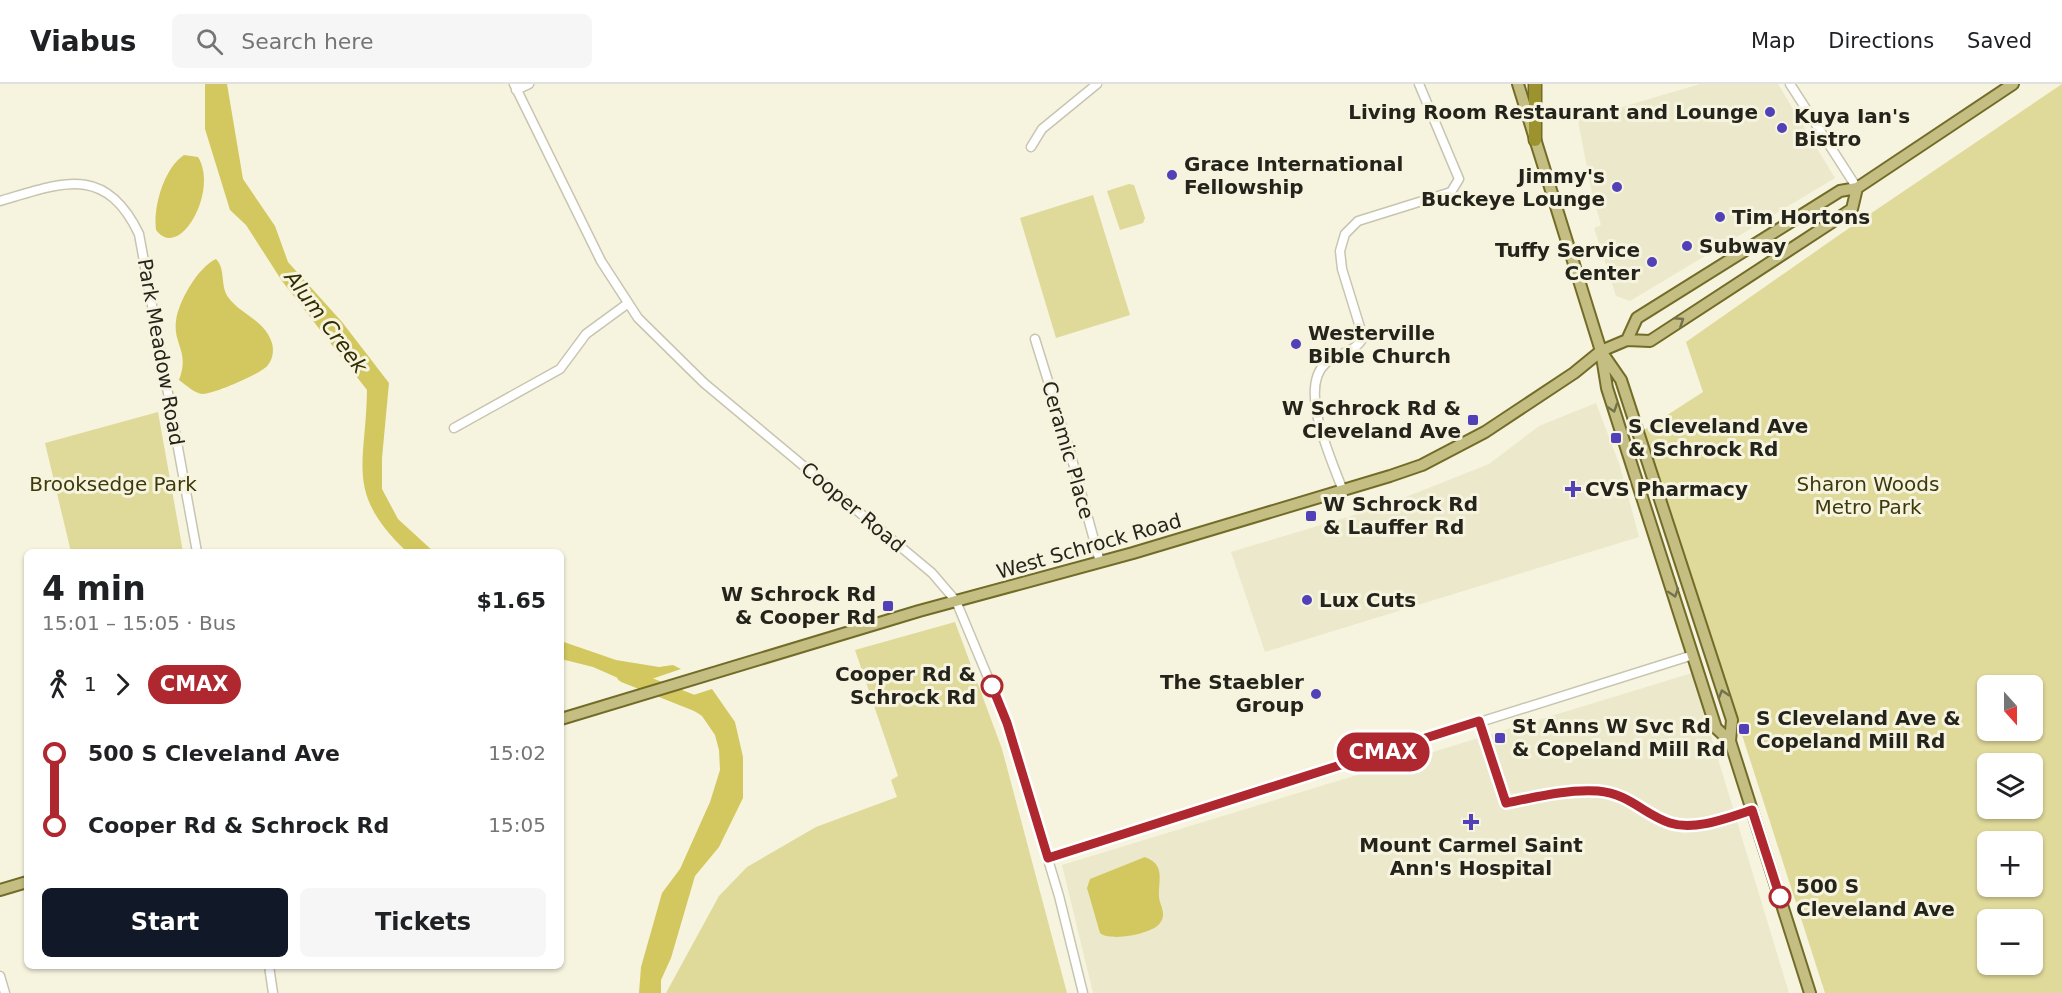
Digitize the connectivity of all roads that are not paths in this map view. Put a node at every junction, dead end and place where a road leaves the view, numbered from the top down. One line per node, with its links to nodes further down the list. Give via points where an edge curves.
1 (529, 84): 8 (street)
2 (1097, 84): 10 (street, via 1042,129)
3 (1419, 84): 18 (street, via 1459,179 1451,192 1358,221 1345,234 1340,251 1342,269 1363,337 1355,349 1336,355 1321,368 1314,386 1315,406)
4 (1518, 84): 9 (main road)
5 (1535, 84): 9 (highway)
6 (1790, 84): 11 (street)
7 (2013, 84): 11 (main road)
8 (515, 87): 13 (street, Cooper Road, via 601,261)
9 (1535, 140): 16 (main road)
10 (1032, 147)
11 (1857, 188): 15 (main road, via 1840,191 1637,318); 15 (main road, West Schrock Road, one-way to 11, via 1650,341 1852,209)
12 (0, 201): 19 (street, Park Meadow Road, via 69,183 84,183 112,195 129,212 139,234)
13 (627, 304): 17 (street, via 586,334 560,369); 21 (street, Cooper Road, via 684,366 932,573)
14 (1035, 339): 20 (street, Ceramic Place)
15 (1627, 340): 16 (main road, West Schrock Road)
16 (1601, 351): 18 (main road, West Schrock Road, via 1485,432 1422,465); 22 (main road, one-way to 22, via 1607,388); 24 (main road, one-way to 16, via 1732,720 1646,452 1621,380)
17 (454, 428)
18 (1342, 491): 20 (main road, West Schrock Road)
19 (196, 549)
20 (1100, 562): 21 (main road, West Schrock Road)
21 (956, 601): 23 (main road, West Schrock Road); 25 (street, Cooper Road, via 1007,723)
22 (1693, 655): 24 (main road, via 1716,728); 25 (street)
23 (564, 718)
24 (1730, 741): 33 (main road)
25 (1048, 858): 32 (street, Cooper Road)
26 (24, 883): 27 (main road)
27 (0, 890)
28 (269, 969): 31 (street)
29 (0, 976): 30 (street)
30 (5, 993)
31 (273, 993)
32 (1083, 993)
33 (1810, 993)

